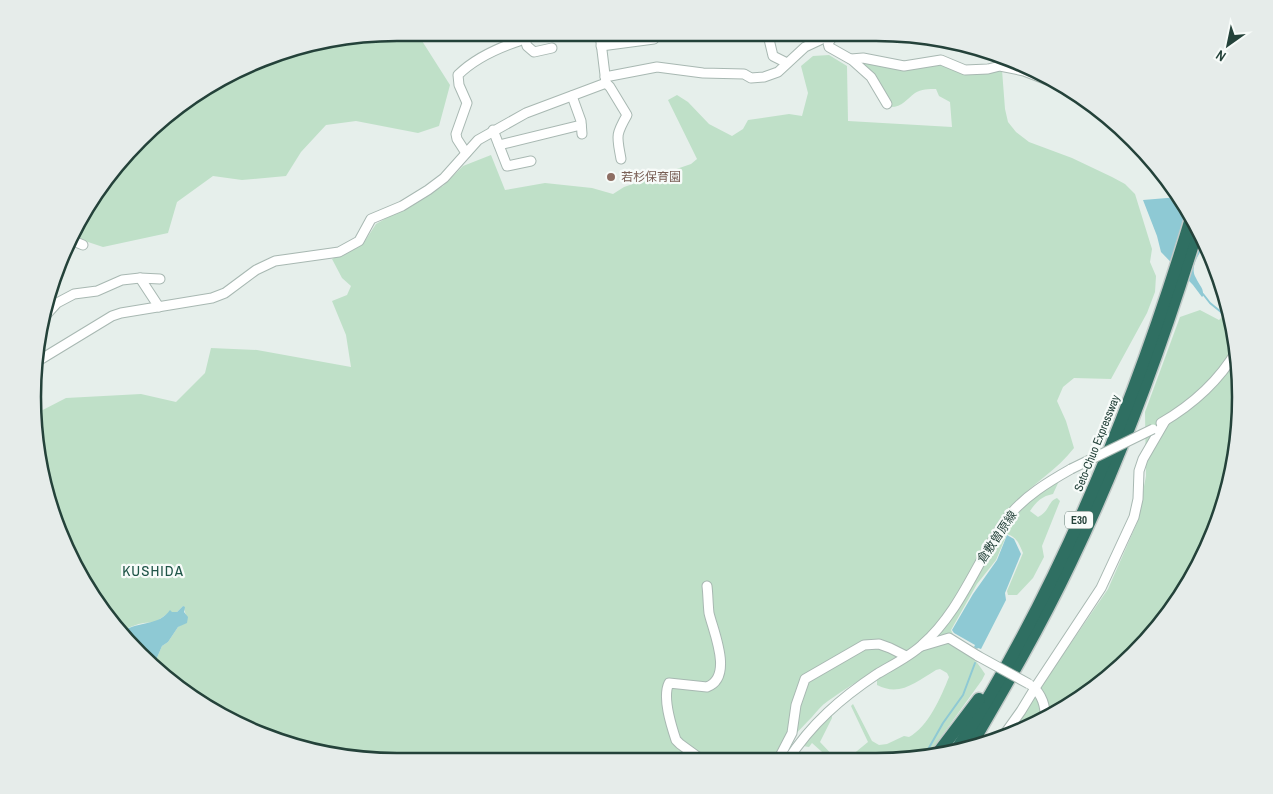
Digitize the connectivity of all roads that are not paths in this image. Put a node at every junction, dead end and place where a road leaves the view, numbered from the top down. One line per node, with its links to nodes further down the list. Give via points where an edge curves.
1 (516, 41): 18 (street, via 491,52 458,75 467,103 456,134)
2 (525, 41): 9 (street, via 534,52)
3 (601, 41): 8 (street)
4 (639, 41): 8 (street)
5 (769, 41): 11 (street, via 773,56)
6 (818, 41): 11 (street, via 805,47)
7 (829, 41): 10 (street, via 829,47)
8 (601, 46): 13 (street)
9 (552, 48)
10 (852, 60): 12 (street, via 863,58 904,66 941,60 965,70 1000,66); 15 (street, via 871,77)
11 (787, 63): 13 (street, via 778,72 764,77 657,67)
12 (1014, 69)
13 (605, 80): 14 (street); 19 (street, via 627,115 617,136)
14 (572, 96): 16 (street); 17 (street, via 582,129)
15 (888, 104)
16 (493, 130): 17 (street); 18 (street)
17 (498, 145): 20 (street, via 507,166)
18 (466, 153): 28 (street, via 444,178 428,190 371,219 359,241 339,252 275,261 256,270 225,293)
19 (621, 160)
20 (531, 161)
21 (1189, 228): 27 (highway, Seto-Chuo Expressway / E30)
22 (1194, 238): 27 (highway, Seto-Chuo Expressway / E30)
23 (77, 242): 24 (street)
24 (83, 245)
25 (140, 278): 26 (street); 28 (street); 29 (street, via 122,280 97,291 74,294)
26 (160, 279)
27 (1176, 282): 35 (highway, Seto-Chuo Expressway / E30, via 1108,456 1071,539); 40 (highway, Seto-Chuo Expressway / E30, via 1146,384 1087,528 1033,637)
28 (159, 307): 30 (street, via 112,316)
29 (52, 309)
30 (43, 358)
31 (1230, 361): 32 (street, 倉敷曽原線, via 1194,401)
32 (1165, 421): 34 (street, 倉敷曽原線, bridge, via 1071,469 1032,493 1010,516 986,550 948,618); 37 (street, via 1143,460 1134,517 1109,573)
33 (707, 586): 43 (street, via 709,613 721,658 718,676 707,687 669,683 666,689 676,740)
34 (921, 646): 36 (street, 倉敷曽原線); 37 (street, bridge, via 949,638)
35 (1015, 650): 41 (highway, Seto-Chuo Expressway / E30); 42 (highway)
36 (906, 656): 44 (street, via 879,644 864,645 806,679 796,706 792,733); 45 (street, 倉敷曽原線, via 829,710)
37 (1032, 686): 38 (street); 39 (street, via 1021,711)
38 (1045, 710)
39 (1009, 727)
40 (975, 739)
41 (961, 743)
42 (943, 746)
43 (692, 753)
44 (782, 753)
45 (793, 753)

